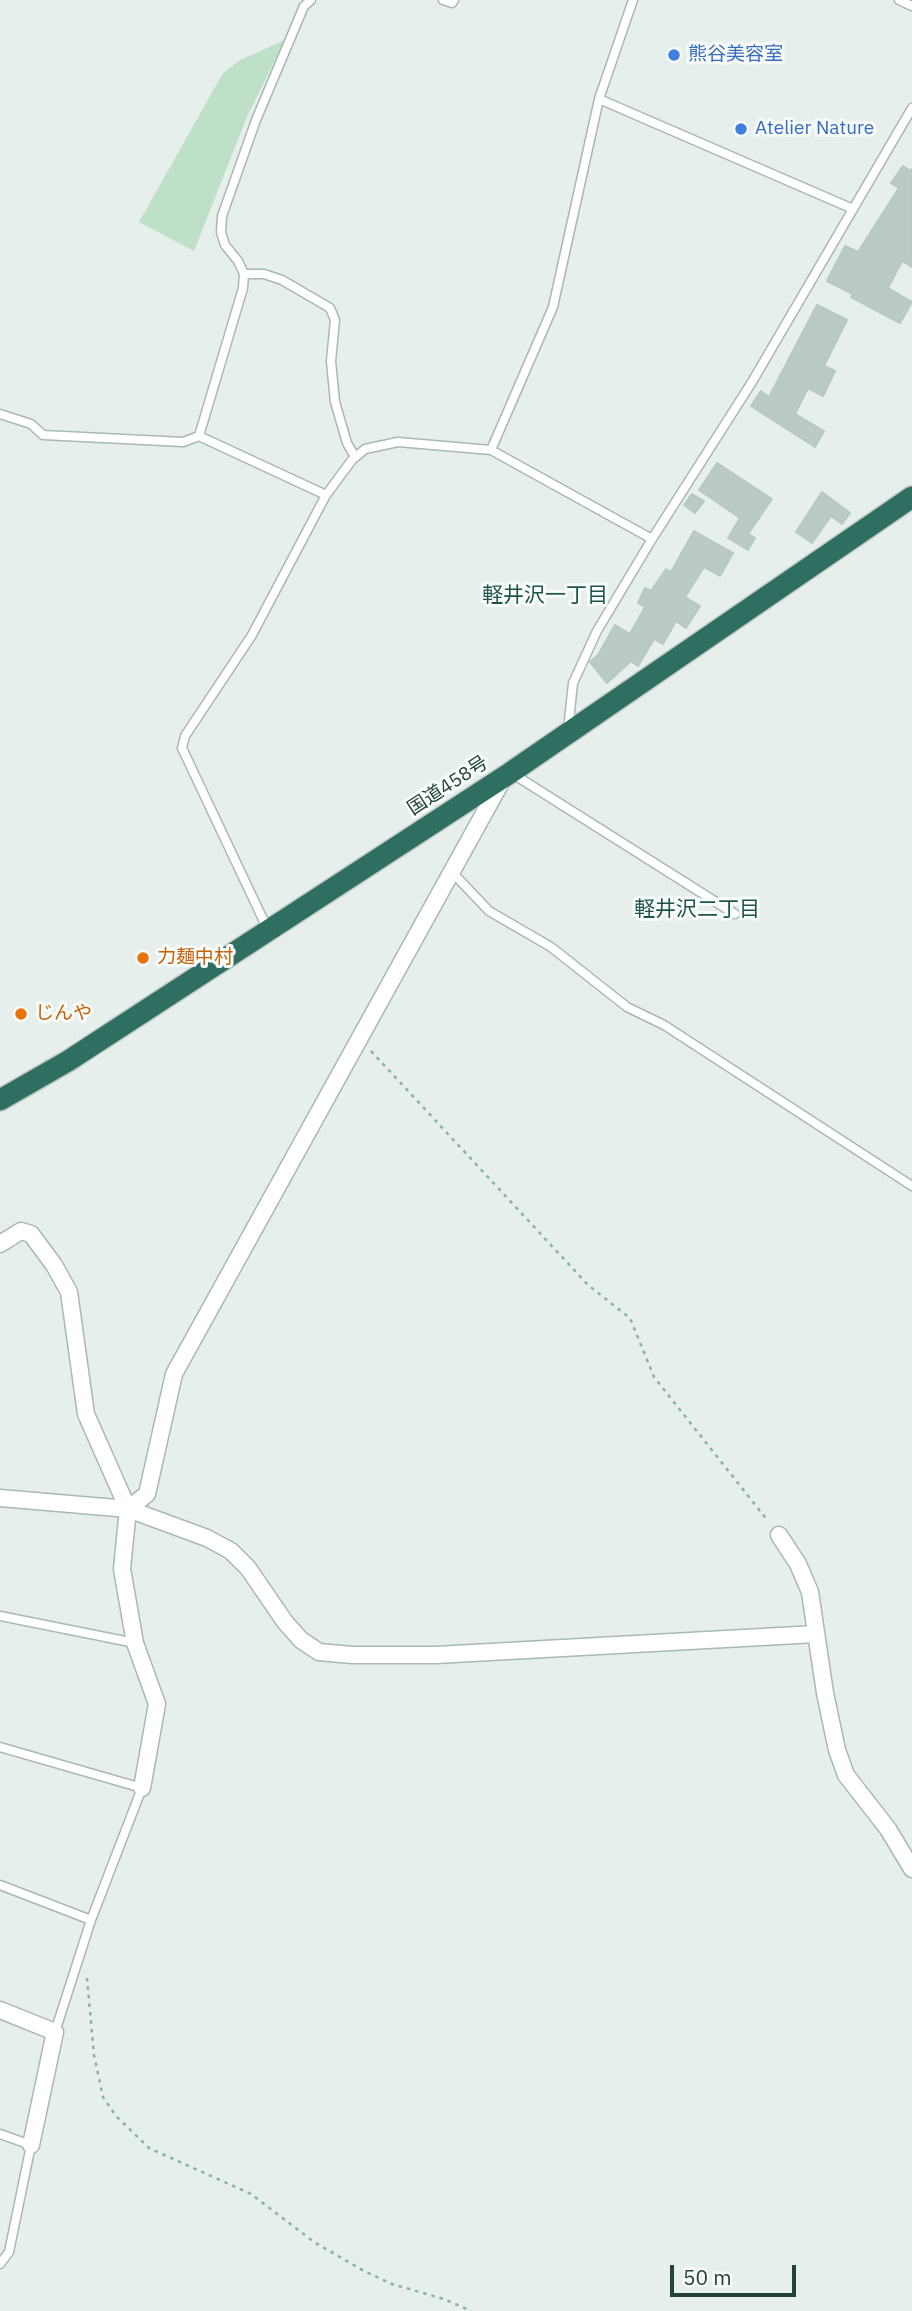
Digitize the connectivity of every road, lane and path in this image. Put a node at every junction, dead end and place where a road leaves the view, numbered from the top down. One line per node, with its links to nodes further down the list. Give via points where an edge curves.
1 (311, 0): 10 (lane, via 304,6 256,120 222,216 220,232)
2 (443, 0): 3 (lane)
3 (454, 0)
4 (633, 0): 7 (lane)
5 (899, 0): 6 (lane)
6 (912, 6)
7 (599, 99): 9 (lane); 13 (lane, via 553,307)
8 (912, 108): 9 (lane)
9 (853, 209): 17 (lane)
10 (244, 274): 12 (lane); 14 (lane, via 282,280 330,308 335,320 331,361 335,402)
11 (0, 414): 12 (lane, via 31,424 43,435 183,442)
12 (199, 436): 15 (lane)
13 (491, 450): 14 (lane, via 398,442 365,449); 17 (lane)
14 (355, 457): 15 (lane)
15 (326, 495): 22 (lane, via 252,635 182,748)
16 (912, 497): 18 (highway, 国道458号)
17 (652, 539): 18 (lane, via 597,631 573,683)
18 (568, 734): 19 (highway, 国道458号)
19 (508, 774): 20 (street); 21 (lane); 22 (highway, 国道458号)
20 (451, 871): 23 (street); 25 (lane, via 489,911 551,947 627,1007 664,1025)
21 (735, 914)
22 (269, 932): 24 (highway, 国道458号)
23 (359, 1039): 28 (street, via 174,1374 147,1494); 29 (path, via 588,1284 630,1318 654,1377)
24 (0, 1100)
25 (912, 1186)
26 (0, 1244): 28 (street, via 21,1231 31,1234 69,1292 86,1414)
27 (0, 1498): 28 (street)
28 (128, 1509): 31 (street, via 230,1550 293,1631 319,1651 436,1655); 32 (street, via 122,1569)
29 (779, 1535): 31 (street, via 810,1592)
30 (0, 1616): 32 (lane)
31 (816, 1634): 35 (street, via 845,1774 902,1848)
32 (135, 1643): 34 (street, via 157,1704)
33 (0, 1747): 34 (lane)
34 (142, 1788): 37 (lane)
35 (912, 1869)
36 (0, 1885): 37 (lane)
37 (91, 1920): 40 (lane)
38 (86, 1969): 46 (path, via 103,2097 149,2148 251,2194 314,2242 364,2272)
39 (0, 2010): 40 (street)
40 (55, 2032): 42 (street)
41 (0, 2134): 42 (lane)
42 (31, 2145): 43 (lane)
43 (12, 2231): 44 (lane); 45 (lane, via 9,2252)
44 (0, 2232)
45 (0, 2264)
46 (471, 2311)

